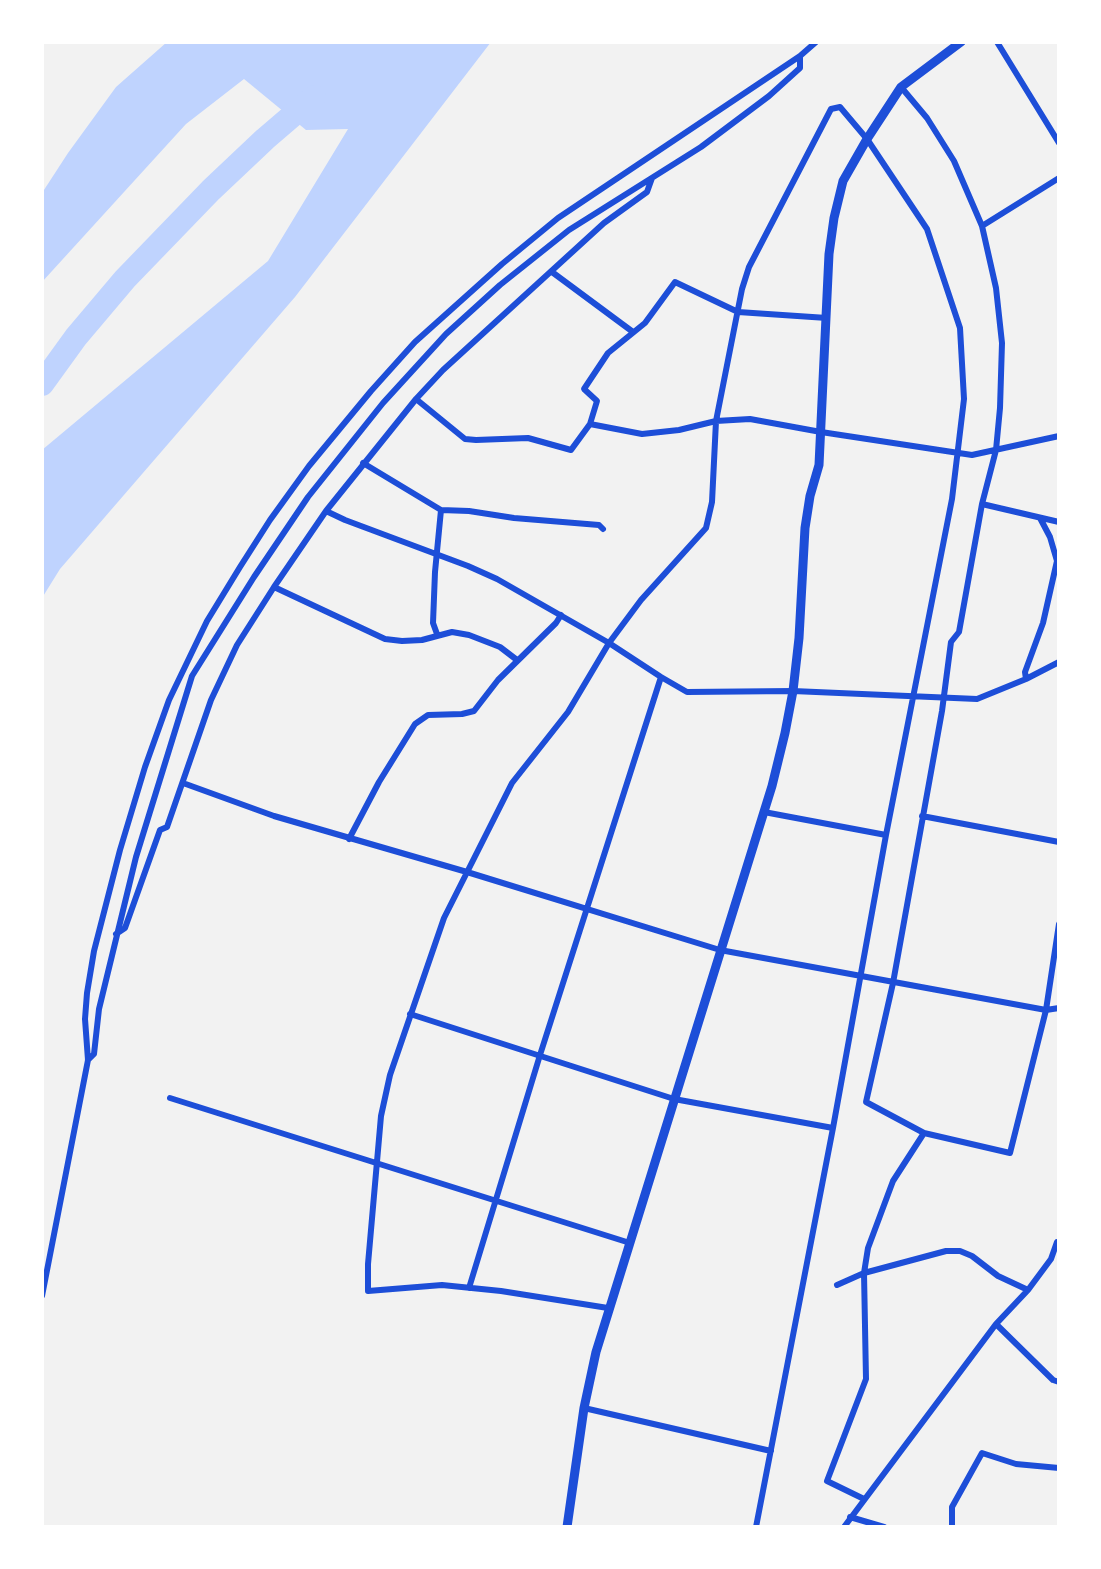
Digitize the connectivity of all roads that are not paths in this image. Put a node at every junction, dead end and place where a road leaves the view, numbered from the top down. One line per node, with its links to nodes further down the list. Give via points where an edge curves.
1 (816, 42): 4 (street)
2 (961, 42): 5 (street)
3 (997, 42): 7 (street)
4 (800, 56): 8 (street, via 800,68 769,96); 58 (street, via 558,218 502,264 415,342 378,382 270,520 207,621 169,700 145,768 94,951 85,1019)
5 (901, 87): 6 (street); 10 (street, via 927,118 954,161)
6 (867, 139): 12 (street, via 840,107 831,109 749,267); 13 (street, via 843,181 834,218); 21 (street, via 927,229 960,328 964,399)
7 (1059, 143)
8 (652, 177): 11 (street, via 647,192 604,224); 50 (street, via 569,230 446,334 383,403 308,497 192,676)
9 (1059, 178): 10 (street)
10 (982, 226): 20 (street, via 996,288 1002,343)
11 (552, 272): 14 (street); 15 (street)
12 (738, 312): 13 (street); 14 (street, via 675,282); 16 (street)
13 (827, 318): 18 (street)
14 (633, 332): 17 (street, via 608,352 584,389 597,401)
15 (416, 399): 17 (street, via 465,439 528,438 571,450); 22 (street)
16 (716, 421): 17 (street, via 642,434); 18 (street, via 750,419); 33 (street, via 712,502 706,528 641,600)
17 (590, 424)
18 (821, 432): 21 (street); 38 (street, via 819,465 805,528)
19 (1059, 436): 20 (street)
20 (996, 450): 21 (street, via 972,455); 23 (street)
21 (956, 453): 39 (street, via 952,499)
22 (363, 464): 24 (street); 25 (street)
23 (982, 504): 26 (street); 40 (street, via 959,632 951,642)
24 (441, 510): 28 (street, via 599,525); 29 (street)
25 (326, 511): 29 (street); 30 (street)
26 (1040, 518): 27 (street); 37 (street, via 1057,561)
27 (1059, 522)
28 (603, 529)
29 (436, 555): 31 (street, via 497,579); 32 (street, via 433,623)
30 (273, 587): 32 (street, via 385,639 422,640); 41 (street, via 237,645 210,700)
31 (561, 615): 33 (street); 34 (street)
32 (437, 634): 34 (street, via 469,635 500,647)
33 (609, 643): 36 (street); 47 (street, via 568,712 512,783)
34 (517, 660): 45 (street, via 474,711 428,715 415,724)
35 (1059, 662): 37 (street)
36 (661, 677): 38 (street, via 687,692); 48 (street)
37 (1026, 679): 40 (street, via 977,699)
38 (793, 691): 39 (street); 42 (street)
39 (914, 696): 40 (street); 44 (street)
40 (942, 698): 43 (street)
41 (183, 783): 45 (street); 50 (street, via 167,828 160,830 125,928)
42 (764, 812): 44 (street); 51 (street)
43 (922, 816): 46 (street); 53 (street)
44 (886, 835): 52 (street)
45 (349, 839): 47 (street)
46 (1059, 842)
47 (466, 872): 48 (street); 56 (street, via 444,918)
48 (586, 909): 51 (street); 57 (street)
49 (1059, 924): 55 (street)
50 (116, 934): 58 (street, via 99,1009 94,1054)
51 (720, 950): 52 (street); 60 (street)
52 (861, 977): 53 (street); 61 (street)
53 (893, 983): 55 (street); 62 (street, via 866,1102)
54 (1059, 1008): 55 (street)
55 (1046, 1010): 62 (street, via 1010,1153)
56 (410, 1014): 57 (street); 63 (street, via 381,1116)
57 (540, 1055): 60 (street); 64 (street)
58 (88, 1060): 71 (street)
59 (170, 1098): 63 (street)
60 (674, 1099): 61 (street); 65 (street)
61 (833, 1128): 76 (street)
62 (924, 1133): 67 (street, via 893,1181 868,1248)
63 (378, 1164): 64 (street); 69 (street, via 368,1291 442,1285)
64 (495, 1200): 65 (street); 69 (street)
65 (630, 1243): 72 (street)
66 (1059, 1243): 70 (street)
67 (864, 1273): 68 (street); 70 (street, via 946,1251 960,1251); 78 (street, via 867,1379 827,1481)
68 (837, 1285)
69 (469, 1288): 72 (street)
70 (1028, 1290): 73 (street)
71 (42, 1296)
72 (608, 1308): 75 (street)
73 (996, 1324): 74 (street); 78 (street)
74 (1059, 1382)
75 (584, 1408): 76 (street); 80 (street)
76 (771, 1451): 81 (street)
77 (1059, 1468): 84 (street, via 1016,1464 982,1453 952,1507)
78 (864, 1499): 79 (street)
79 (850, 1517): 82 (street); 83 (street)
80 (567, 1527)
81 (756, 1527)
82 (844, 1527)
83 (884, 1527)
84 (952, 1527)

